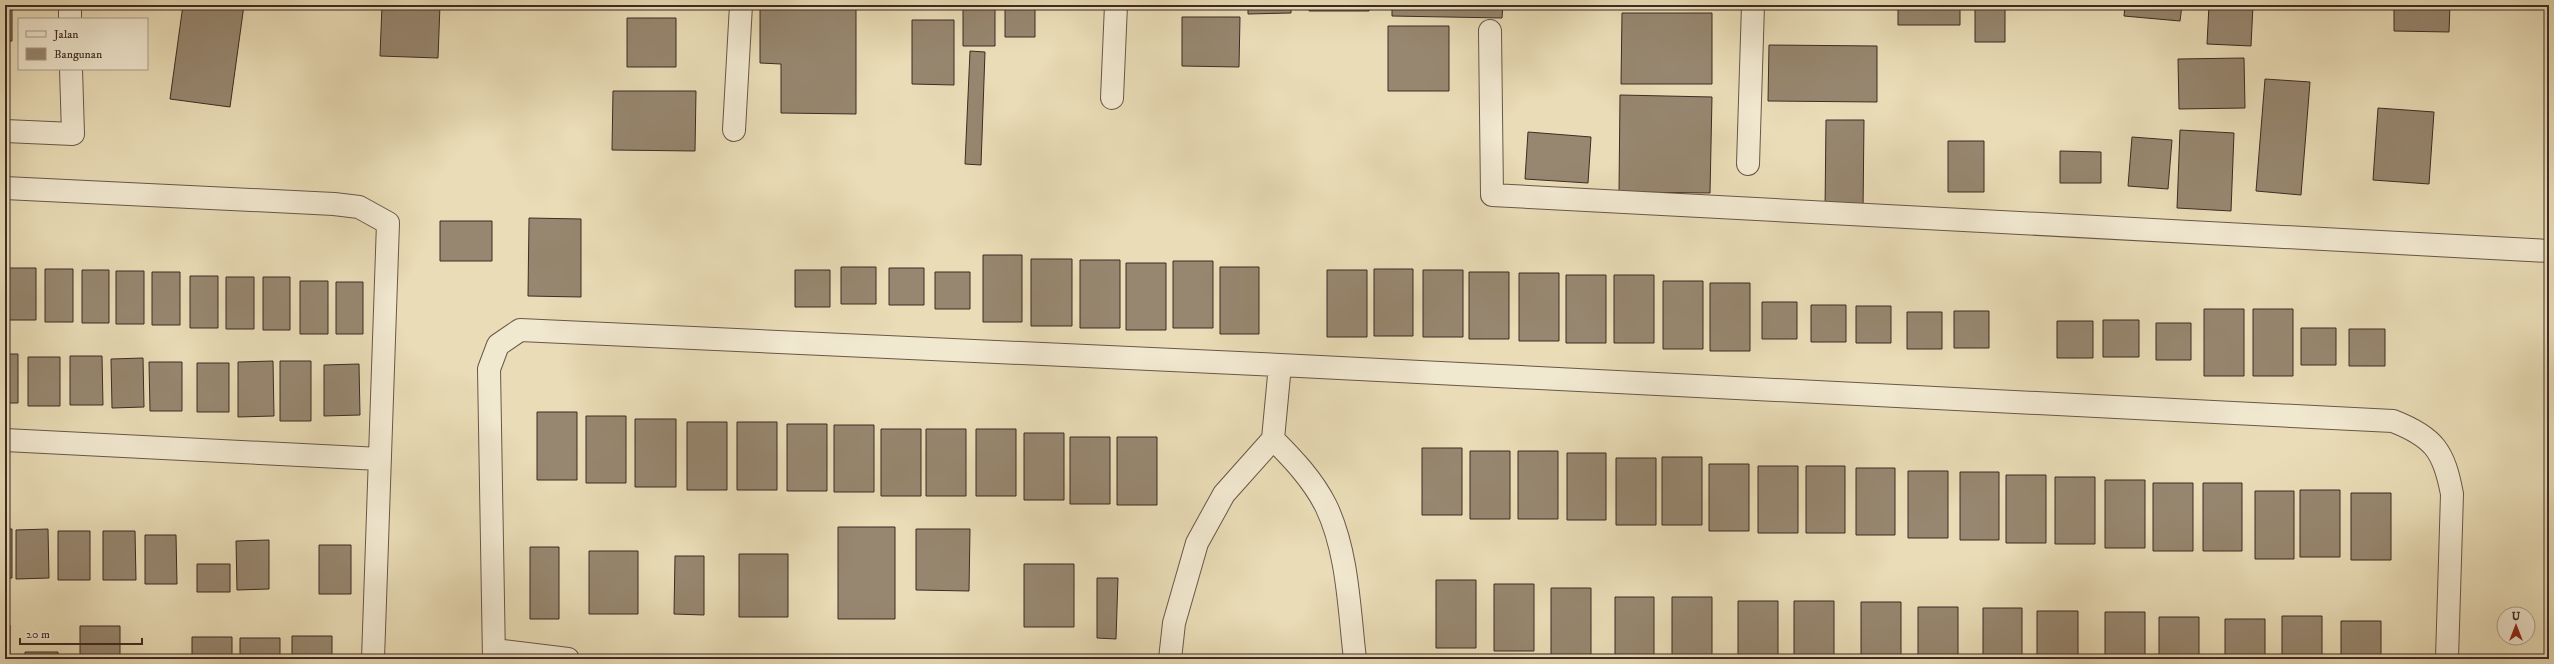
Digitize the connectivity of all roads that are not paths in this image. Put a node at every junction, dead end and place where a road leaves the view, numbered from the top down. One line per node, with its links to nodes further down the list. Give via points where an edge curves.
1 (70, 5): 5 (street)
2 (741, 5): 9 (street)
3 (1116, 5): 8 (street)
4 (1753, 5): 11 (street)
5 (70, 18)
6 (1490, 31): 13 (street, via 1492,195)
7 (71, 70): 10 (street, via 73,134)
8 (1112, 98)
9 (734, 130)
10 (5, 131)
11 (1748, 164)
12 (5, 188): 17 (street, via 334,204 359,207 388,223)
13 (2549, 251)
14 (1280, 365): 15 (street); 18 (street, via 520,330 498,345 489,369); 23 (street, via 2393,421 2415,430 2434,445 2447,467 2452,494)
15 (1273, 439): 21 (street, via 1224,494 1197,543 1174,624); 22 (street, via 1298,464 1326,506 1341,552)
16 (5, 440): 17 (street)
17 (380, 459): 19 (street)
18 (494, 654): 20 (street)
19 (372, 659)
20 (568, 659)
21 (1170, 659)
22 (1355, 659)
23 (2447, 659)

